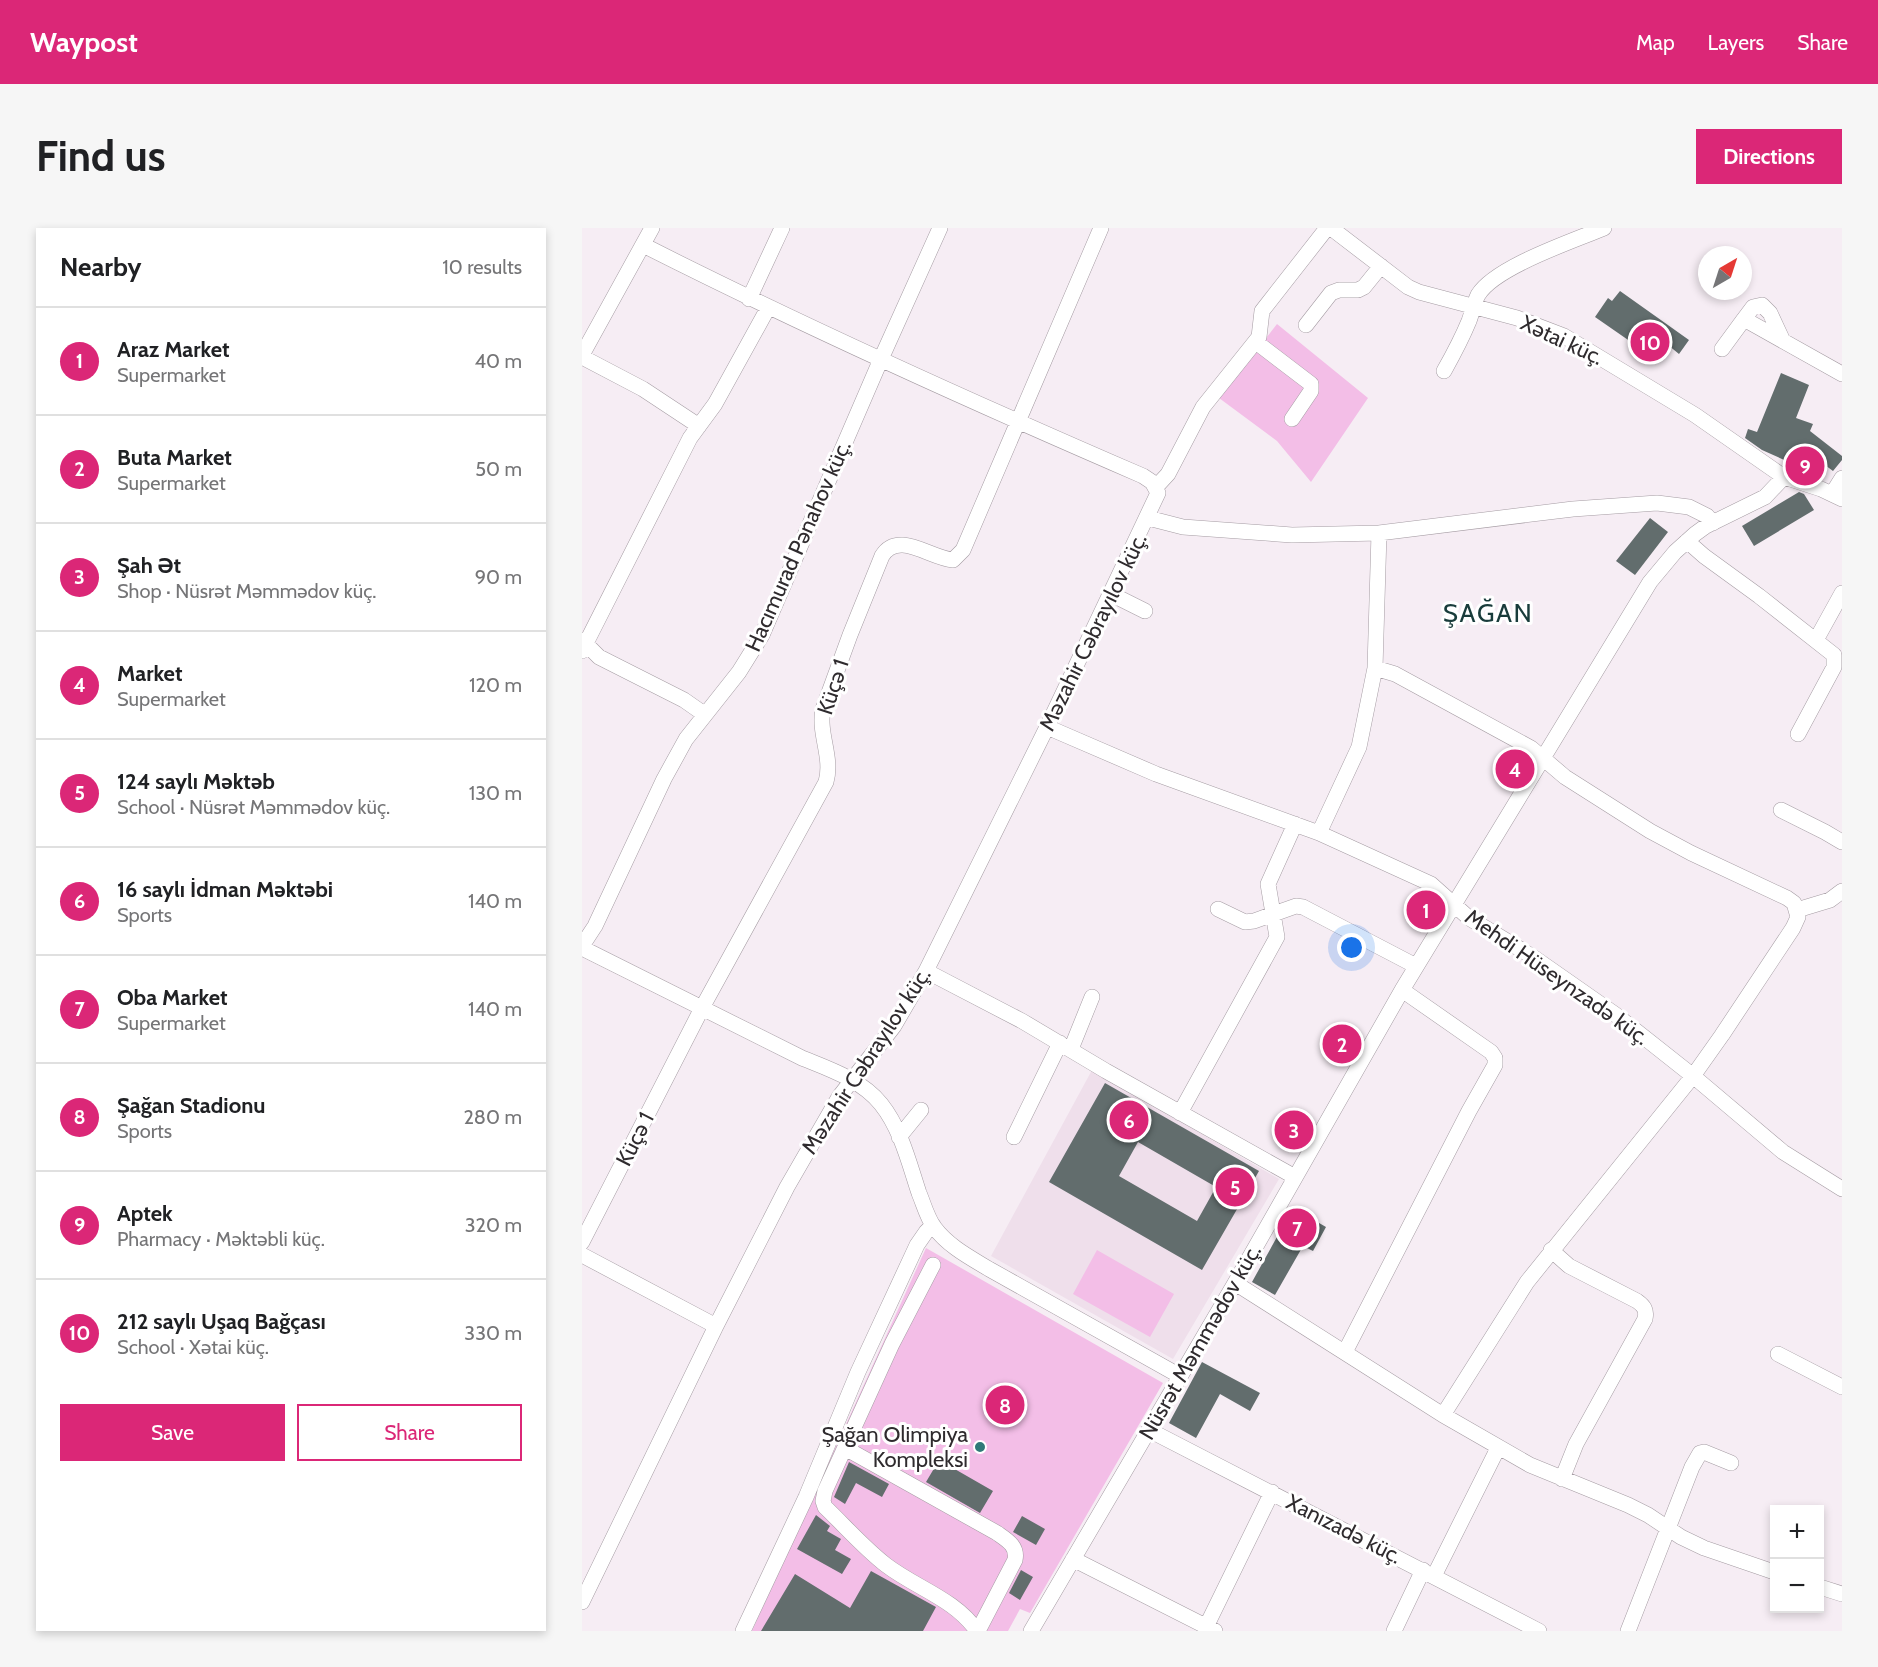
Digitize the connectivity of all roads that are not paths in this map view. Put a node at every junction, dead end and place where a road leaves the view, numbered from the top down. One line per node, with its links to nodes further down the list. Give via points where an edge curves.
1 (652, 228): 7 (street)
2 (782, 228): 9 (street)
3 (940, 228): 16 (street, Hacımurad Pənahov küç.)
4 (1101, 228): 20 (street, Küçə 1)
5 (1329, 228): 8 (street, Xətai küç.); 13 (street, via 1262,311)
6 (1604, 228): 10 (street, via 1497,277)
7 (643, 245): 9 (street); 15 (street)
8 (1381, 266): 10 (street, Xətai küç., via 1419,292); 12 (street, via 1364,287 1331,293)
9 (749, 299): 11 (street)
10 (1474, 306): 17 (street); 22 (street, Xətai küç., via 1543,327 1585,348 1695,415)
11 (768, 308): 16 (street); 21 (street)
12 (1306, 325)
13 (1256, 342): 19 (street, via 1311,384 1311,391); 24 (street, via 1203,407 1168,474)
14 (1722, 349): 18 (street, via 1744,319)
15 (582, 356): 21 (street)
16 (881, 359): 20 (street); 37 (street, Hacımurad Pənahov küç., via 762,635 739,672)
17 (1444, 371)
18 (1842, 374)
19 (1292, 419)
20 (1017, 422): 24 (street, via 1143,476); 55 (street, Küçə 1, via 959,556 944,559 894,544 882,556 820,721 829,770 826,782)
21 (699, 426): 34 (street)
22 (1784, 477): 25 (street, Xətai küç.); 27 (street, Nüsrət Məmmədov küç., via 1765,496)
23 (1842, 478): 25 (street)
24 (1156, 487): 26 (street, Məzahir Cəbrayılov küç., via 1158,493)
25 (1837, 496)
26 (1148, 518): 28 (street, via 1183,527 1280,534); 31 (street, Məzahir Cəbrayılov küç.)
27 (1713, 523): 28 (street, via 1698,510 1682,505 1615,504); 29 (street, Nüsrət Məmmədov küç.)
28 (1379, 533): 35 (street)
29 (1687, 541): 33 (street); 40 (street, Nüsrət Məmmədov küç., via 1650,582)
30 (1842, 593): 33 (street)
31 (1111, 594): 32 (street); 38 (street, Məzahir Cəbrayılov küç.)
32 (1144, 611)
33 (1816, 640): 36 (street, via 1834,655)
34 (583, 645): 37 (street)
35 (1375, 668): 40 (street, via 1395,674); 43 (street, via 1359,747)
36 (1838, 669): 39 (street)
37 (704, 714): 50 (street, Hacımurad Pənahov küç., via 664,779)
38 (1047, 727): 42 (street, Mehdi Hüseynzadə küç., via 1156,774); 52 (street, Məzahir Cəbrayılov küç.)
39 (1798, 734)
40 (1543, 757): 46 (street, Nüsrət Məmmədov küç.); 48 (street, via 1564,777 1650,831 1786,898)
41 (1781, 810): 44 (street)
42 (1295, 824): 43 (street, Mehdi Hüseynzadə küç.); 49 (street, via 1268,884)
43 (1319, 833): 46 (street, Mehdi Hüseynzadə küç., via 1431,884)
44 (1842, 842)
45 (1842, 891): 48 (street, via 1830,900)
46 (1455, 905): 51 (street, Nüsrət Məmmədov küç.); 57 (street, Mehdi Hüseynzadə küç., via 1617,1016)
47 (1218, 909): 49 (street, via 1245,922)
48 (1797, 910): 57 (street, via 1794,928)
49 (1274, 913): 51 (street, via 1303,907); 60 (street, via 1275,944)
50 (582, 947): 55 (street)
51 (1416, 966): 53 (street, Nüsrət Məmmədov küç.)
52 (926, 971): 56 (street); 58 (street, Məzahir Cəbrayılov küç., via 894,1026)
53 (1402, 990): 63 (street, Nüsrət Məmmədov küç.); 72 (street, via 1491,1052 1495,1065)
54 (1092, 997): 56 (street)
55 (702, 1008): 58 (street); 66 (street, Küçə 1)
56 (1066, 1046): 60 (street); 62 (street)
57 (1693, 1076): 64 (street, Mehdi Hüseynzadə küç., via 1783,1152); 67 (street)
58 (851, 1080): 61 (street, via 880,1103); 71 (street, Məzahir Cəbrayılov küç., via 787,1187)
59 (921, 1110): 61 (street)
60 (1180, 1113): 63 (street)
61 (899, 1137): 65 (street)
62 (1014, 1137)
63 (1295, 1177): 70 (street, Nüsrət Məmmədov küç.)
64 (1842, 1189)
65 (933, 1225): 74 (street, via 958,1250 989,1269); 91 (street, via 917,1245 858,1371 806,1497)
66 (582, 1242)
67 (1551, 1250): 76 (street); 81 (street, via 1569,1266 1637,1301 1647,1313 1576,1444)
68 (582, 1255): 71 (street)
69 (933, 1265): 78 (street)
70 (1235, 1283): 72 (street); 74 (street, Nüsrət Məmmədov küç.)
71 (716, 1326): 89 (street, Məzahir Cəbrayılov küç.)
72 (1345, 1352): 76 (street)
73 (1778, 1354): 75 (street)
74 (1180, 1376): 77 (street, Nüsrət Məmmədov küç.)
75 (1842, 1387)
76 (1443, 1415): 79 (street)
77 (1149, 1430): 82 (street, Xanızadə küç.); 84 (street, Nüsrət Məmmədov küç.)
78 (845, 1448): 92 (street, via 825,1491 825,1507 885,1564 952,1605); 92 (street, via 997,1533 1015,1548 1015,1560)
79 (1498, 1448): 81 (street); 86 (street)
80 (1731, 1463): 83 (street, via 1700,1453)
81 (1562, 1479): 83 (street, via 1628,1505)
82 (1272, 1492): 86 (street, Xanızadə küç.); 90 (street)
83 (1668, 1529): 85 (street, via 1704,1548); 96 (street)
84 (1073, 1559): 90 (street); 93 (street, Nüsrət Məmmədov küç.)
85 (1770, 1571)
86 (1429, 1573): 94 (street); 95 (street, Xanızadə küç.)
87 (1824, 1588): 88 (street)
88 (1842, 1594)
89 (582, 1602)
90 (1208, 1629)
91 (743, 1631)
92 (978, 1631)
93 (1031, 1631)
94 (1394, 1631)
95 (1539, 1631)
96 (1628, 1631)

